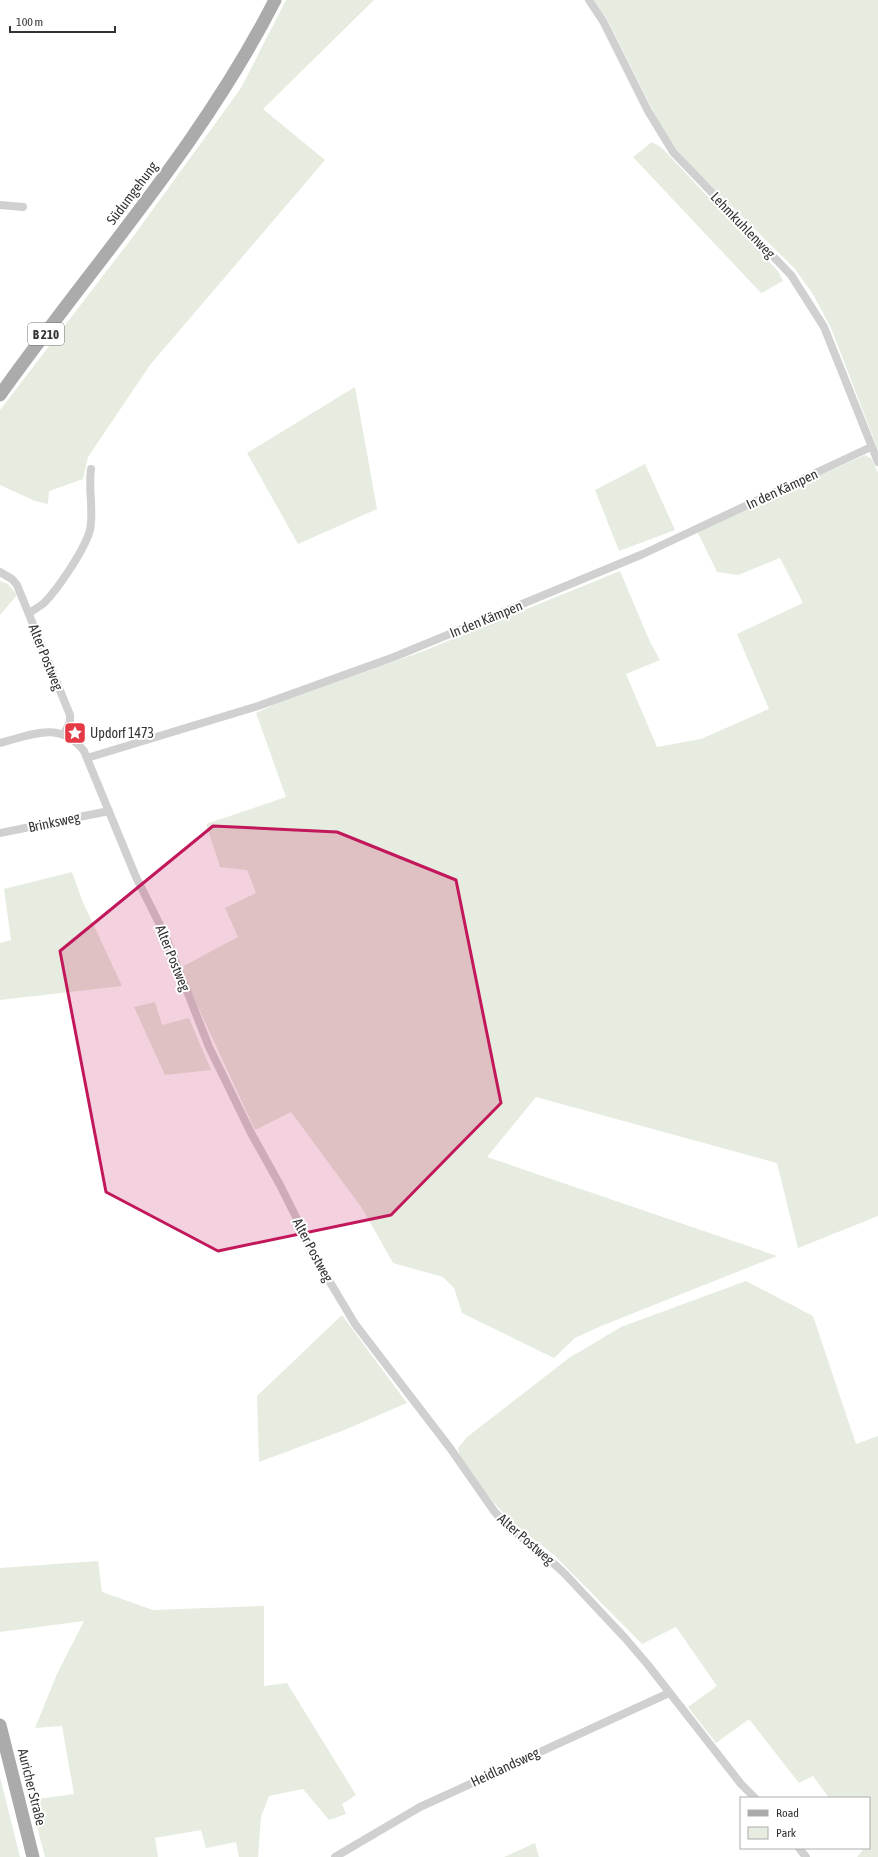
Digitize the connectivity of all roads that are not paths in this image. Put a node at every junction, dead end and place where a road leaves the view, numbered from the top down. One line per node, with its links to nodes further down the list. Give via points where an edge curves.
1 (275, 0): 5 (main road, Südumgehung / B 210, via 252,43 170,168)
2 (589, 0): 6 (street, Lehmkuhlenweg, via 604,21 648,111 673,152 791,275 807,298 824,327)
3 (0, 205): 4 (street)
4 (23, 207)
5 (0, 395)
6 (871, 447): 7 (street, Lehmkuhlenweg); 13 (street, In den Kämpen, via 643,554 394,657 258,706)
7 (878, 462)
8 (91, 469): 10 (street, Alter Postweg, via 91,519 86,540 54,590 43,603)
9 (0, 572): 10 (street, Alter Postweg, via 17,585)
10 (29, 613): 11 (street, Alter Postweg, via 70,715 70,722)
11 (64, 734): 12 (street, via 40,732); 13 (street, Alter Postweg, via 80,746)
12 (0, 743)
13 (87, 758): 14 (street, Alter Postweg)
14 (109, 811): 15 (street, Brinksweg); 16 (street, Alter Postweg, via 136,877 165,935 209,1047 321,1267 355,1324 450,1448 494,1511 508,1527 565,1574 625,1638)
15 (0, 833)
16 (669, 1693): 18 (street, Alter Postweg); 20 (street, Heidlandsweg, via 420,1807)
17 (0, 1725): 21 (main road, Auricher Straße)
18 (754, 1797)
19 (800, 1849): 23 (street)
20 (346, 1854): 22 (street, Heidlandsweg)
21 (33, 1857)
22 (335, 1857)
23 (806, 1857)

